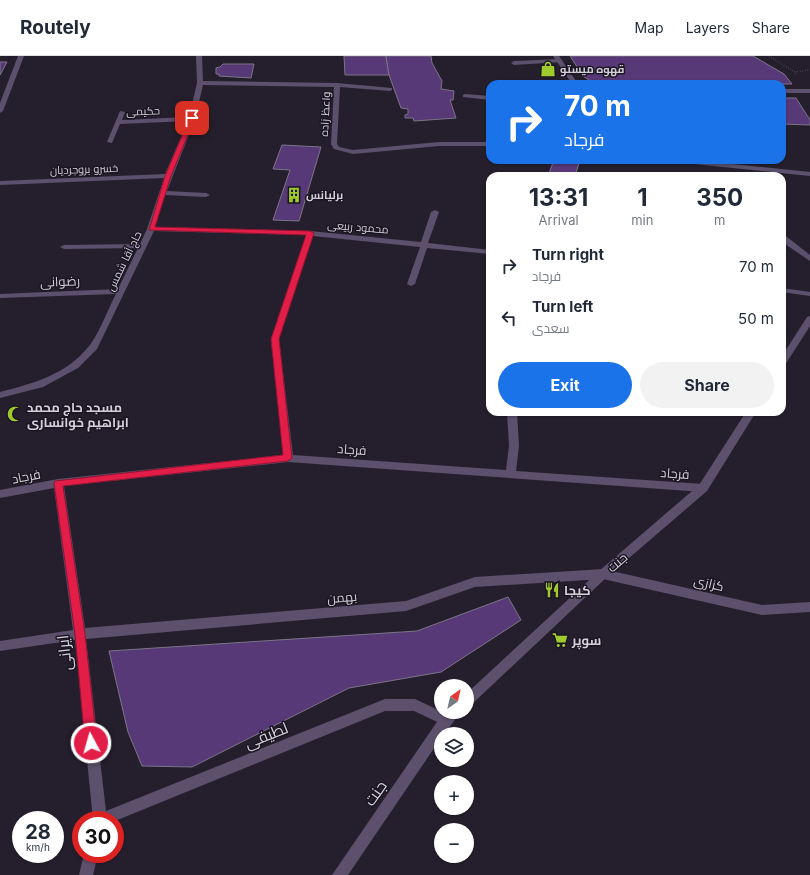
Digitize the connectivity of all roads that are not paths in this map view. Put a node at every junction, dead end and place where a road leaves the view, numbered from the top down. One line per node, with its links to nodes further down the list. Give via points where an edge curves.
1 (22, 56): 13 (street)
2 (199, 56): 6 (street, حاج آقا شمس)
3 (558, 59): 4 (street); 5 (street)
4 (514, 63)
5 (571, 80)
6 (200, 83): 7 (street, واعظ زاده); 15 (street, حاج آقا شمس)
7 (337, 85): 8 (street); 18 (street, واعظ زاده, via 334,144 336,148 353,152 418,145)
8 (390, 89)
9 (786, 91): 10 (street)
10 (807, 91)
11 (465, 96): 12 (street)
12 (486, 98)
13 (0, 111)
14 (122, 112): 16 (street)
15 (192, 118): 16 (street, حکیمی); 24 (street, حاج آقا شمس)
16 (119, 122): 17 (street)
17 (110, 142)
18 (486, 144)
19 (709, 164): 21 (street)
20 (740, 164): 21 (street)
21 (743, 168): 22 (street); 23 (street)
22 (746, 172)
23 (810, 174)
24 (168, 176): 25 (street, خسرو بروجردیان); 26 (street, حاج آقا شمس)
25 (0, 183)
26 (163, 193): 27 (street); 29 (street, حاج آقا شمس)
27 (206, 195)
28 (435, 212): 32 (street)
29 (151, 229): 30 (street, محمود ربیعی); 33 (street, حاج آقا شمس)
30 (310, 233): 32 (street, محمود ربیعی); 47 (street, via 275,339)
31 (786, 241): 36 (street)
32 (424, 244): 35 (street, محمود ربیعی); 37 (street)
33 (144, 246): 34 (street); 38 (street, حاج آقا شمس)
34 (64, 248)
35 (486, 252)
36 (810, 259)
37 (411, 284)
38 (122, 291): 41 (street, رضوانی); 44 (street, حاج آقا شمس, via 94,347 75,366 40,384)
39 (786, 291): 40 (street)
40 (810, 294)
41 (0, 296)
42 (810, 319): 43 (street)
43 (786, 357)
44 (0, 395)
45 (512, 416): 48 (street, via 514,446)
46 (748, 416): 50 (street, جنت)
47 (288, 458): 48 (street, فرجاد); 49 (street, فرجاد)
48 (511, 474): 50 (street, فرجاد)
49 (58, 483): 51 (street, فرجاد); 54 (street, ایرانی)
50 (703, 488): 52 (street, جنت)
51 (0, 494)
52 (603, 574): 53 (street, کزازی, via 762,610); 54 (street, بهمن, via 475,582 406,606); 56 (street, جنت)
53 (810, 607)
54 (80, 634): 55 (street, بهمن); 59 (street, ایرانی)
55 (0, 646)
56 (474, 694)
57 (434, 711): 60 (street, لطیفی, via 415,705 385,705)
58 (448, 719): 63 (street, جنت)
59 (99, 811)
60 (122, 811)
61 (89, 863): 62 (street)
62 (86, 875)
63 (339, 875)

